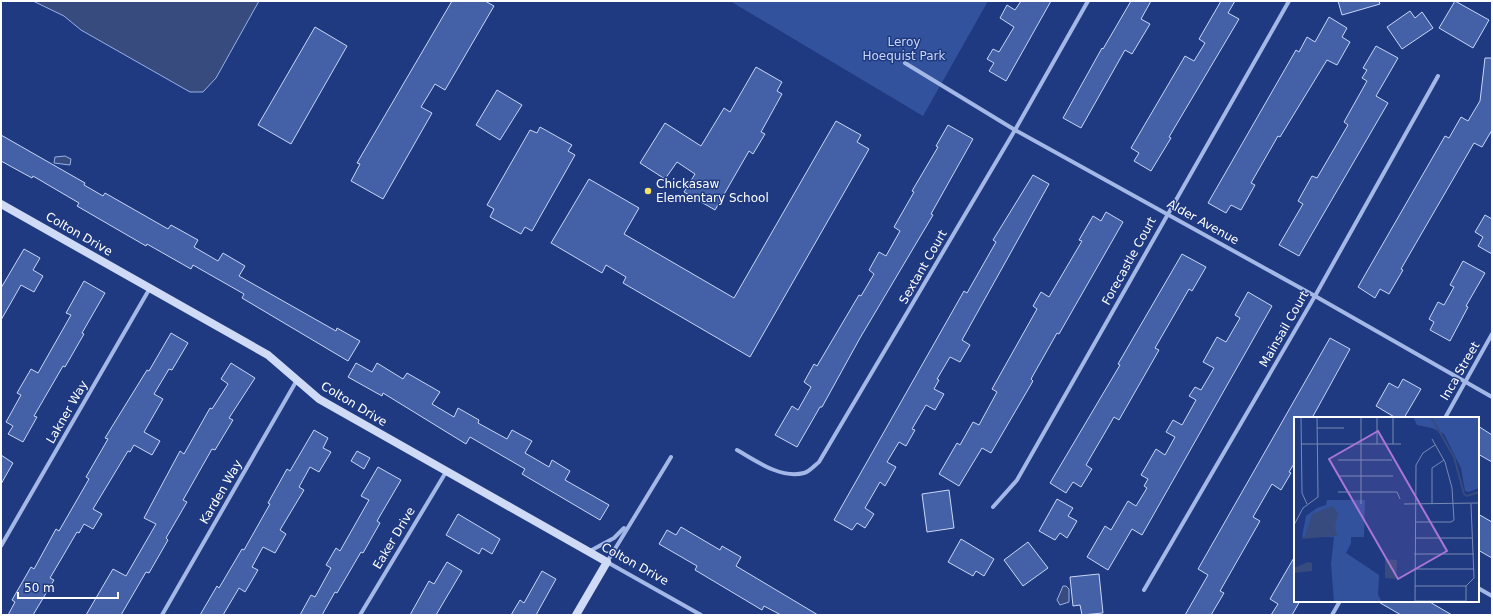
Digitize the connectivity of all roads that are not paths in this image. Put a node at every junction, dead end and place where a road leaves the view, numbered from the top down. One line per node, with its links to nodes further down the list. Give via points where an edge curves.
1 (1088, 1): 5 (street, Sextant Court)
2 (1289, 1): 7 (street, Forecastle Court)
3 (905, 63): 5 (street, Alder Avenue)
4 (1438, 76): 9 (street, Mainsail Court)
5 (1015, 130): 7 (street, Alder Avenue); 15 (street, Sextant Court, via 819,462 805,473 787,474)
6 (2, 207): 8 (street, Colton Drive)
7 (1167, 213): 9 (street, Alder Avenue); 18 (street, Forecastle Court, via 1017,480)
8 (150, 288): 11 (street, Colton Drive, via 268,355); 20 (street, Lakner Way)
9 (1315, 296): 12 (street, Alder Avenue); 24 (street, Mainsail Court)
10 (1492, 334): 12 (street, Inca Street)
11 (297, 380): 17 (street, Colton Drive, via 319,399); 27 (street, Karden Way)
12 (1466, 380): 13 (street, Alder Avenue); 14 (street, Inca Street)
13 (1492, 397)
14 (1446, 417)
15 (737, 450)
16 (671, 457): 19 (street)
17 (446, 472): 21 (street, Colton Drive); 28 (street, Eaker Drive)
18 (993, 507)
19 (629, 524): 21 (street, via 614,538); 22 (street)
20 (1, 546)
21 (589, 552): 22 (street, Colton Drive)
22 (607, 562): 29 (street); 30 (street, Colton Drive)
23 (1479, 589): 25 (street)
24 (1144, 590)
25 (1492, 596)
26 (1339, 602): 31 (street)
27 (162, 615)
28 (360, 615)
29 (576, 615)
30 (701, 615)
31 (1332, 615)

